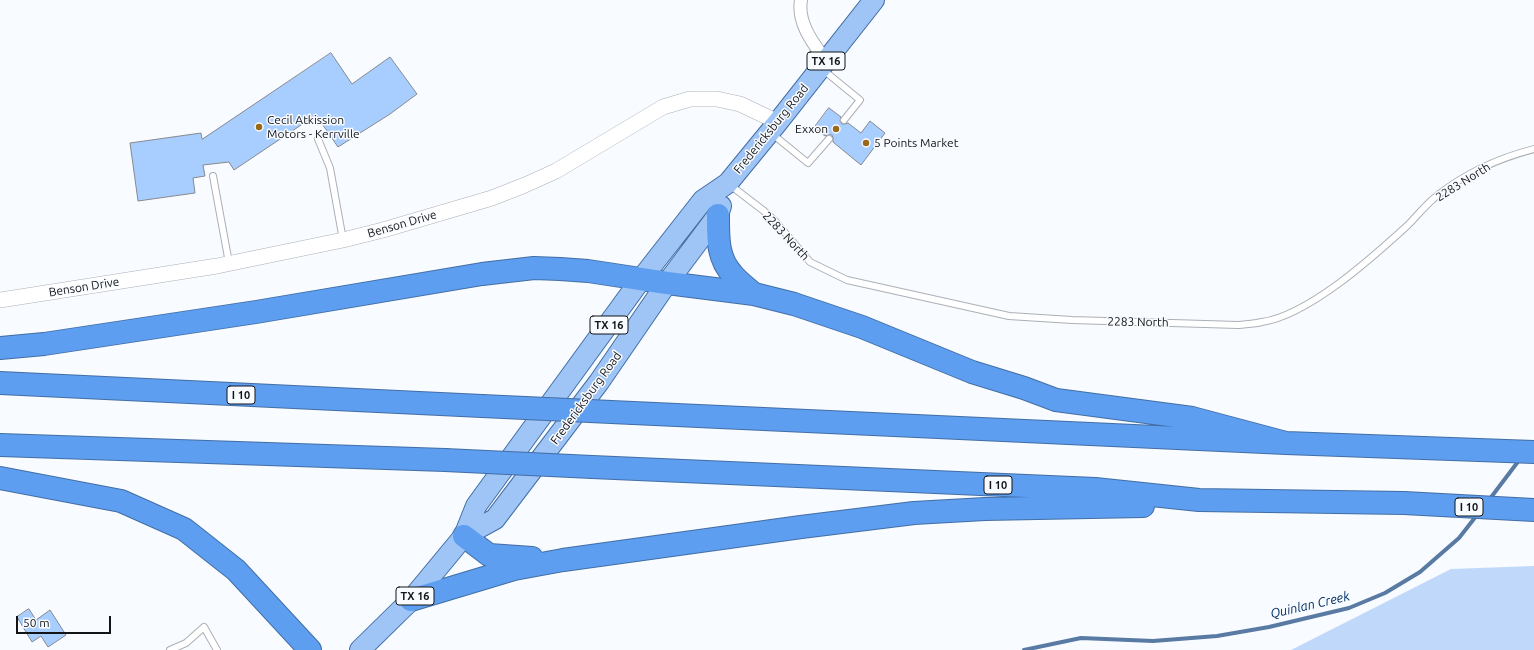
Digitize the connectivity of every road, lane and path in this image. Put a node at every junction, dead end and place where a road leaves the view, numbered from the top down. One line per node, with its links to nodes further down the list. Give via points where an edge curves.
1 (801, 0): 3 (street, via 802,23)
2 (874, 0): 3 (main road, Fredericksburg Road / TX 16)
3 (823, 64): 4 (lane, via 860,100); 5 (main road, Fredericksburg Road / TX 16)
4 (844, 120)
5 (774, 127): 6 (lane, via 808,163); 10 (main road, Fredericksburg Road / TX 16); 12 (street, Benson Drive, via 740,104 717,99 690,99 663,107 562,168 525,185 492,198)
6 (828, 138)
7 (318, 139): 12 (lane, via 330,168)
8 (1534, 150): 10 (lane, 2283 North, via 1493,162 1447,188 1366,261 1309,303 1264,322 1238,325 1010,316 847,280 810,262 764,210)
9 (213, 176): 13 (lane)
10 (728, 183): 11 (main road, Fredericksburg Road / TX 16); 14 (main road, Fredericksburg Road / TX 16, via 703,200)
11 (718, 215): 15 (main road, Fredericksburg Road / TX 16); 16 (highway, via 718,243 725,265 733,276)
12 (344, 240): 13 (street, Benson Drive)
13 (229, 263): 17 (street, Benson Drive)
14 (642, 278): 15 (highway); 18 (highway, via 560,269 513,270 248,313 44,344); 26 (main road, Fredericksburg Road / TX 16, via 476,506)
15 (667, 283): 16 (highway); 26 (main road, Fredericksburg Road / TX 16, via 599,382 495,519)
16 (754, 294): 20 (highway, via 794,304 862,327 972,372 1056,400 1192,418)
17 (0, 300)
18 (0, 348)
19 (0, 384): 20 (highway, I 10, bridge)
20 (1286, 443): 22 (highway, I 10)
21 (0, 445): 24 (highway, I 10, bridge, via 444,460 1095,490)
22 (1534, 452)
23 (0, 478): 33 (highway, via 121,501 184,529 236,570)
24 (1199, 500): 25 (highway, I 10, via 1404,503); 27 (highway, via 1136,507 985,509 914,513)
25 (1534, 510)
26 (464, 536): 27 (highway, via 489,555); 28 (main road, Fredericksburg Road / TX 16)
27 (563, 560): 28 (highway, via 514,569)
28 (411, 600): 34 (main road, Fredericksburg Road / TX 16)
29 (186, 643): 30 (lane); 31 (lane); 32 (lane, via 204,627)
30 (170, 650)
31 (190, 650)
32 (217, 650)
33 (310, 650)
34 (360, 650)

